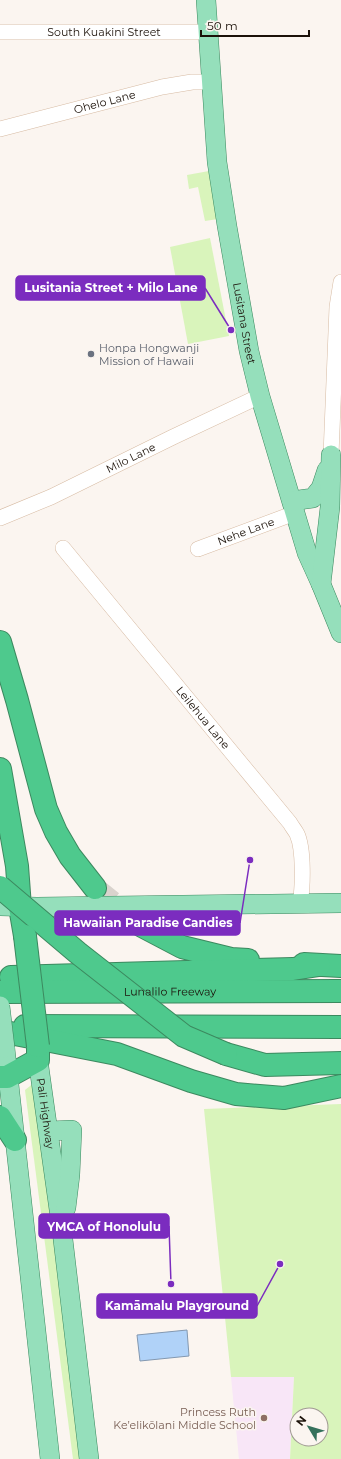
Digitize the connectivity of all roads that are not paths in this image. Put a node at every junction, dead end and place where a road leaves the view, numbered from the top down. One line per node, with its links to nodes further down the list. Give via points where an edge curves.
1 (206, 0): 3 (main road, Lusitana Street)
2 (0, 32): 3 (street, South Kuakini Street)
3 (208, 32): 4 (main road, Lusitana Street)
4 (211, 82): 5 (street, Ohelo Lane, via 162,87); 7 (main road, Lusitana Street, via 217,162 249,351)
5 (0, 128)
6 (341, 282): 8 (street, via 336,307)
7 (260, 396): 10 (main road, Lusitana Street); 11 (street, Milo Lane, via 51,498)
8 (337, 421): 9 (street)
9 (331, 455): 10 (main road, via 321,488 313,498); 14 (main road, via 330,507)
10 (293, 507): 13 (street, Nehe Lane); 14 (main road, Lusitana Street, via 307,553)
11 (0, 518)
12 (63, 548): 20 (street, Leilehua Lane, via 297,834 302,890)
13 (198, 549)
14 (321, 584): 15 (main road, Lusitana Street)
15 (341, 633)
16 (0, 642): 19 (highway, via 46,809 70,856)
17 (0, 769): 22 (highway, Pali Highway, via 17,866)
18 (0, 888): 34 (highway, bridge, via 184,1036 226,1054 265,1065)
19 (96, 888)
20 (300, 904): 21 (main road); 22 (main road)
21 (341, 904)
22 (10, 906): 33 (highway, Pali Highway, bridge, via 25,936)
23 (142, 926): 24 (highway, via 182,947 231,959)
24 (319, 965): 25 (highway); 26 (highway, via 293,969)
25 (341, 966)
26 (0, 978)
27 (341, 991): 28 (highway, Lunalilo Freeway)
28 (0, 992)
29 (0, 1006): 32 (main road, bridge)
30 (0, 1026): 31 (highway)
31 (341, 1027)
32 (2, 1040): 35 (main road); 36 (highway, via 117,1054 236,1094 284,1098)
33 (38, 1053): 35 (highway); 40 (main road, Pali Highway)
34 (341, 1063)
35 (4, 1077): 38 (main road)
36 (341, 1086)
37 (0, 1117): 38 (highway)
38 (15, 1140): 39 (main road)
39 (50, 1459)
40 (89, 1459)

